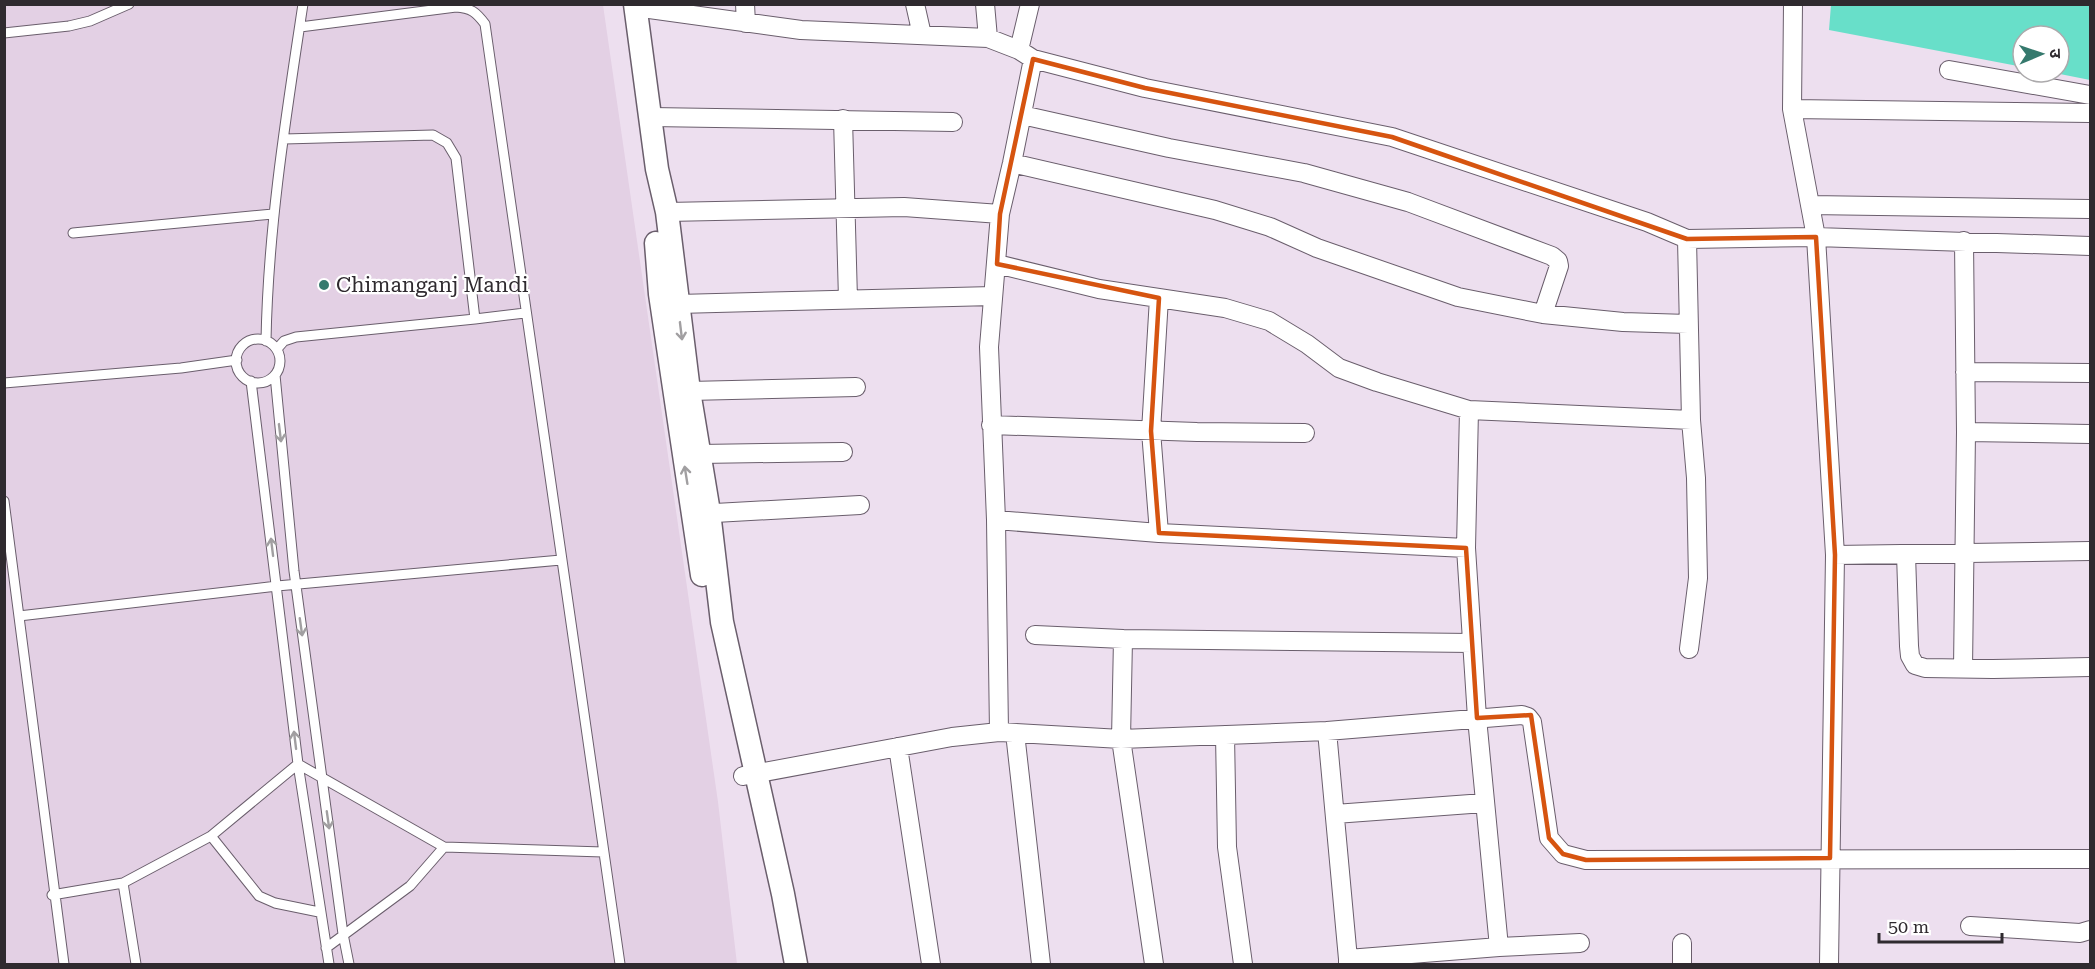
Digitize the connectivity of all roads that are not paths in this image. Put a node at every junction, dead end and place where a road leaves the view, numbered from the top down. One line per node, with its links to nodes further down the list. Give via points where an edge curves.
1 (129, 4): 10 (lane, via 69,26)
2 (303, 4): 9 (lane)
3 (915, 4): 11 (street)
4 (985, 4): 12 (street)
5 (1030, 4): 13 (street)
6 (1792, 4): 16 (street)
7 (635, 6): 8 (street); 19 (street)
8 (746, 14): 11 (street, via 801,30)
9 (300, 27): 22 (lane); 41 (lane, via 456,7 476,12 485,24)
10 (4, 33)
11 (922, 35): 12 (street)
12 (988, 38): 13 (street)
13 (1026, 54): 18 (street); 33 (street, via 1145,88 1392,137)
14 (1949, 70): 15 (street)
15 (2091, 95)
16 (1792, 109): 17 (street); 25 (street)
17 (2091, 113)
18 (1022, 115): 23 (street); 42 (street, via 1304,173 1408,202 1552,256 1559,266)
19 (651, 117): 20 (street); 24 (street)
20 (843, 119): 21 (street); 26 (street)
21 (953, 122)
22 (284, 139): 29 (lane); 43 (lane, via 433,135 447,143 456,158)
23 (1012, 163): 30 (street); 42 (street, via 1215,210 1458,297)
24 (657, 169): 28 (street); 66 (street, one-way to 24, via 660,294 654,208)
25 (1810, 206): 27 (street); 32 (street)
26 (846, 208): 28 (street); 30 (street, via 904,207); 39 (street)
27 (2091, 209)
28 (667, 212): 40 (street)
29 (273, 214): 31 (lane); 45 (lane)
30 (1000, 214): 36 (street)
31 (73, 233)
32 (1816, 237): 33 (street); 34 (street); 73 (street)
33 (1687, 239): 44 (street)
34 (1964, 241): 35 (street); 48 (street)
35 (2091, 246)
36 (997, 264): 37 (street); 38 (street, via 1099,289)
37 (993, 296): 39 (street); 57 (street, via 989,347)
38 (1159, 298): 55 (street, via 1225,308 1269,321 1339,368); 58 (street)
39 (848, 299): 40 (street)
40 (678, 304): 54 (street, one-way to 54)
41 (525, 313): 43 (lane); 74 (lane)
42 (1543, 314): 44 (street)
43 (475, 319): 46 (lane, via 296,337 284,341)
44 (1688, 324): 56 (street)
45 (266, 341): 46 (lane); 47 (lane, via 246,342)
46 (277, 349): 50 (lane, via 280,362)
47 (237, 360): 51 (lane, via 240,373); 52 (lane)
48 (1965, 372): 49 (street); 59 (street)
49 (2091, 373)
50 (275, 375): 51 (lane, via 264,382); 75 (lane, one-way to 75)
51 (250, 381): 76 (lane, one-way to 51)
52 (4, 383)
53 (856, 387): 54 (street)
54 (689, 391): 63 (street)
55 (1469, 410): 56 (street); 69 (street)
56 (1691, 420): 81 (street, via 1698,578)
57 (991, 425): 58 (street); 67 (street)
58 (1151, 431): 60 (street); 68 (street)
59 (1966, 432): 61 (street); 71 (street)
60 (1305, 433)
61 (2091, 434)
62 (843, 452): 63 (street)
63 (699, 454): 66 (street)
64 (4, 501): 77 (lane)
65 (860, 505): 66 (street)
66 (701, 513): 91 (street)
67 (996, 520): 68 (street); 86 (street)
68 (1159, 533): 69 (street)
69 (1466, 548): 80 (street)
70 (2091, 551): 71 (street)
71 (1966, 553): 72 (street); 83 (street)
72 (1906, 554): 73 (street); 83 (street, via 1910,656 1915,665 1925,668)
73 (1835, 555): 98 (street)
74 (561, 560): 75 (lane); 97 (lane)
75 (296, 585): 76 (lane); 92 (lane, one-way to 92)
76 (277, 586): 77 (lane); 90 (lane, one-way to 76)
77 (19, 616): 101 (lane)
78 (1035, 635): 79 (street)
79 (1123, 639): 80 (street); 88 (street)
80 (1472, 643): 84 (street)
81 (1689, 649)
82 (2091, 667): 83 (street)
83 (1963, 669)
84 (1477, 718): 85 (street); 93 (street); 98 (street, via 1522,715 1532,722 1549,838 1563,854 1586,860)
85 (1327, 731): 87 (street); 94 (street)
86 (1007, 732): 88 (street); 89 (street, via 952,736); 119 (street)
87 (1225, 735): 88 (street); 121 (street, via 1227,847)
88 (1121, 739): 120 (street)
89 (898, 747): 91 (street); 118 (street)
90 (298, 764): 92 (lane); 95 (lane); 102 (lane)
91 (750, 774): 116 (street); 117 (street, via 783,894)
92 (322, 778): 96 (lane); 105 (lane, one-way to 105)
93 (1484, 803): 94 (street); 108 (street)
94 (1335, 814): 110 (street)
95 (211, 836): 100 (lane); 102 (lane, via 259,896)
96 (444, 846): 97 (lane); 105 (lane, via 410,886)
97 (603, 852): 115 (lane)
98 (1830, 858): 99 (street); 123 (street)
99 (2091, 858)
100 (123, 883): 101 (lane); 112 (lane)
101 (54, 895): 111 (lane)
102 (319, 912): 109 (lane)
103 (1970, 926): 104 (street, via 2080,933)
104 (2091, 930)
105 (343, 934): 109 (lane); 114 (lane)
106 (1683, 943): 122 (street)
107 (1580, 944): 108 (street)
108 (1499, 947): 110 (street)
109 (326, 948): 113 (lane)
110 (1348, 962)
111 (64, 964)
112 (136, 964)
113 (329, 964)
114 (349, 964)
115 (620, 964)
116 (783, 964)
117 (796, 964)
118 (931, 964)
119 (1041, 964)
120 (1154, 964)
121 (1243, 964)
122 (1682, 964)
123 (1828, 964)

